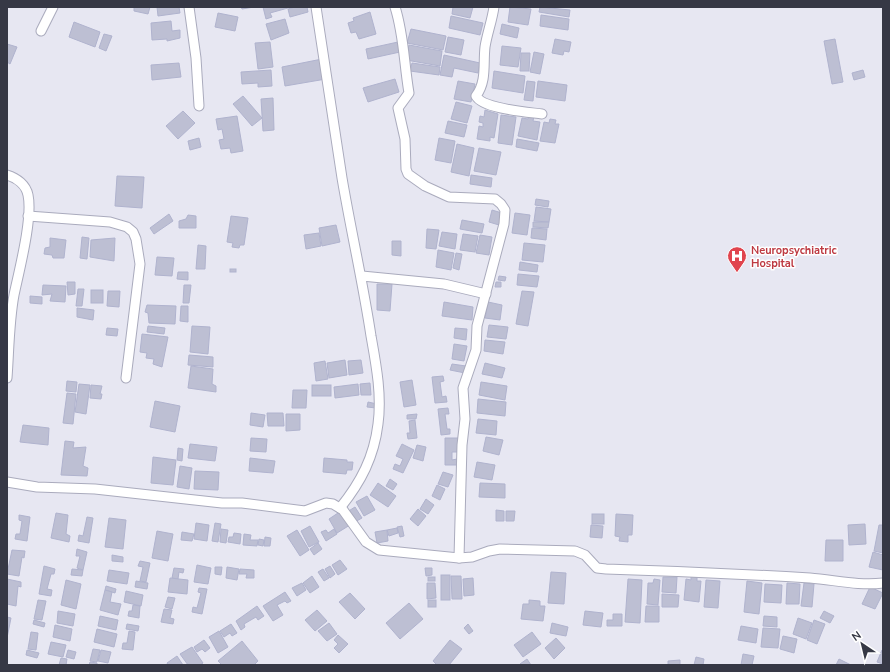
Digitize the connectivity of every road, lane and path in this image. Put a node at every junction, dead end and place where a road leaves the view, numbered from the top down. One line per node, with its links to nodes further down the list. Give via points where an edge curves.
1 (53, 7): 6 (street)
2 (189, 7): 7 (street)
3 (316, 7): 11 (street, via 342,178)
4 (395, 7): 12 (street, via 402,34 409,93 398,108 405,139 408,174 425,186 449,197 495,199 504,210 504,224)
5 (494, 7): 8 (street, via 485,47 481,90 476,96 478,100 488,104)
6 (41, 31)
7 (199, 106)
8 (542, 114)
9 (7, 175): 10 (street, via 25,187 28,196)
10 (28, 216): 13 (street); 15 (street, via 110,222 127,227 133,232 140,264)
11 (362, 276): 12 (street, via 444,284); 17 (street, via 377,378 378,423 368,467)
12 (486, 294): 18 (street, via 477,326 476,350 463,388 465,424 462,445)
13 (10, 296): 14 (street)
14 (7, 378)
15 (126, 378)
16 (7, 482): 17 (street, via 37,487 84,488 222,503 242,502 305,512 326,503)
17 (340, 508): 18 (street, via 366,542 375,549)
18 (459, 558): 19 (street, via 500,549 575,551 585,555 597,568 606,569 811,578 867,585)
19 (883, 583)

